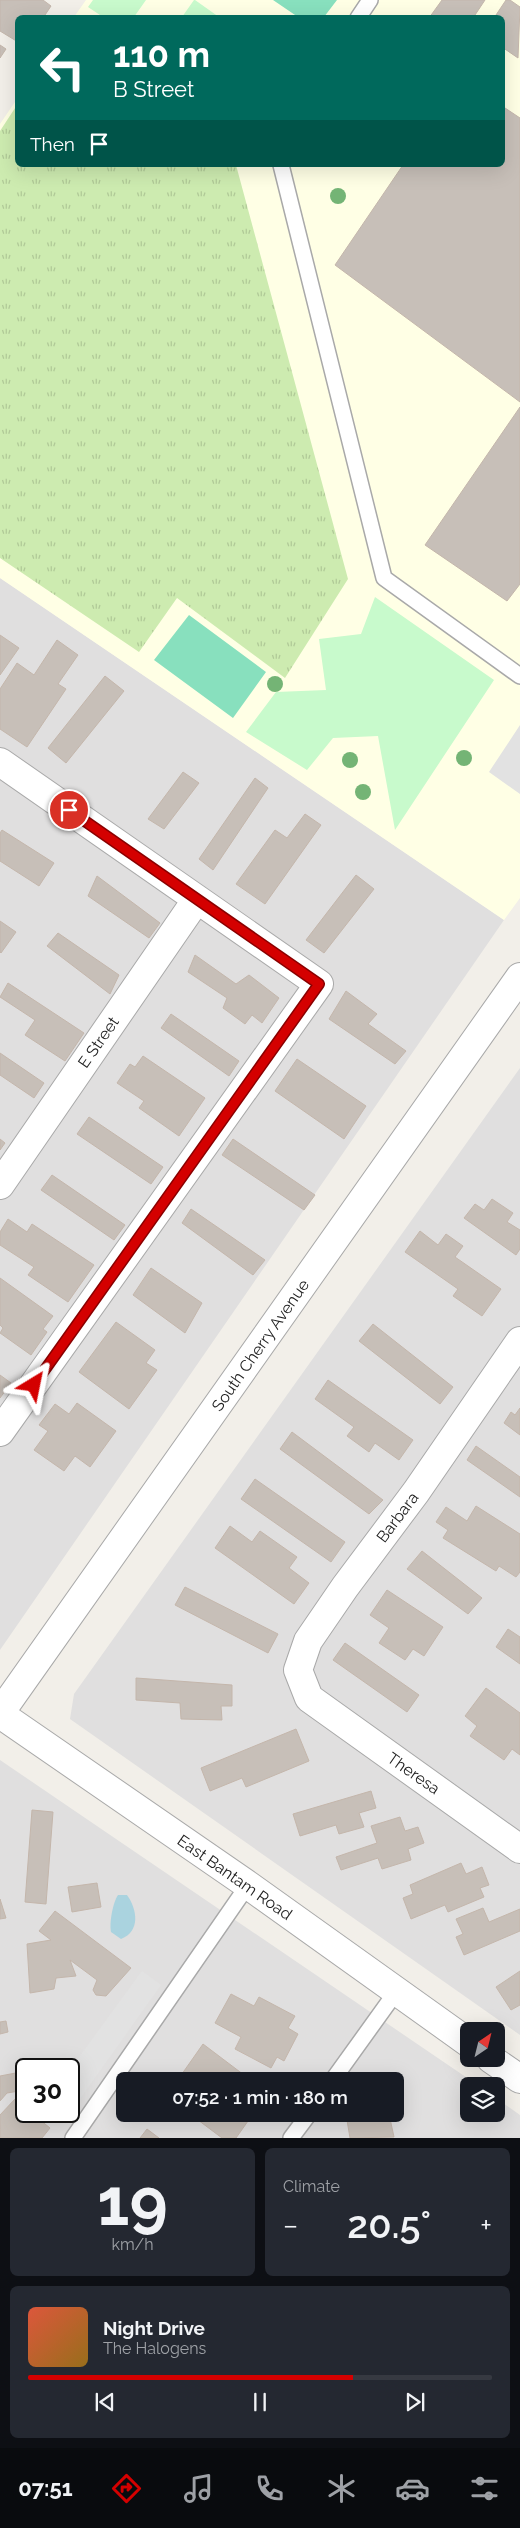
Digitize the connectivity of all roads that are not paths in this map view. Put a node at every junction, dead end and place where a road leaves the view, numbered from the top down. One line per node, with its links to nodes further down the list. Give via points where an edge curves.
1 (370, 0): 2 (lane)
2 (360, 15)
3 (281, 167): 4 (lane, via 384,578)
4 (520, 676)
5 (3, 769): 6 (street)
6 (196, 899): 8 (street, E Street); 10 (street, via 319,984)
7 (520, 977): 12 (street, South Cherry Avenue)
8 (0, 1185)
9 (520, 1341): 11 (street, Barbara, via 308,1641 298,1670)
10 (0, 1432)
11 (308, 1698): 13 (street, Theresa)
12 (0, 1713): 14 (street, East Bantam Road)
13 (520, 1849)
14 (248, 1885): 15 (street, East Bantam Road); 21 (lane)
15 (396, 1992): 16 (street, East Bantam Road); 18 (lane)
16 (460, 2037)
17 (504, 2068): 19 (street)
18 (338, 2072)
19 (520, 2079)
20 (303, 2122): 22 (lane)
21 (73, 2138)
22 (291, 2138)

